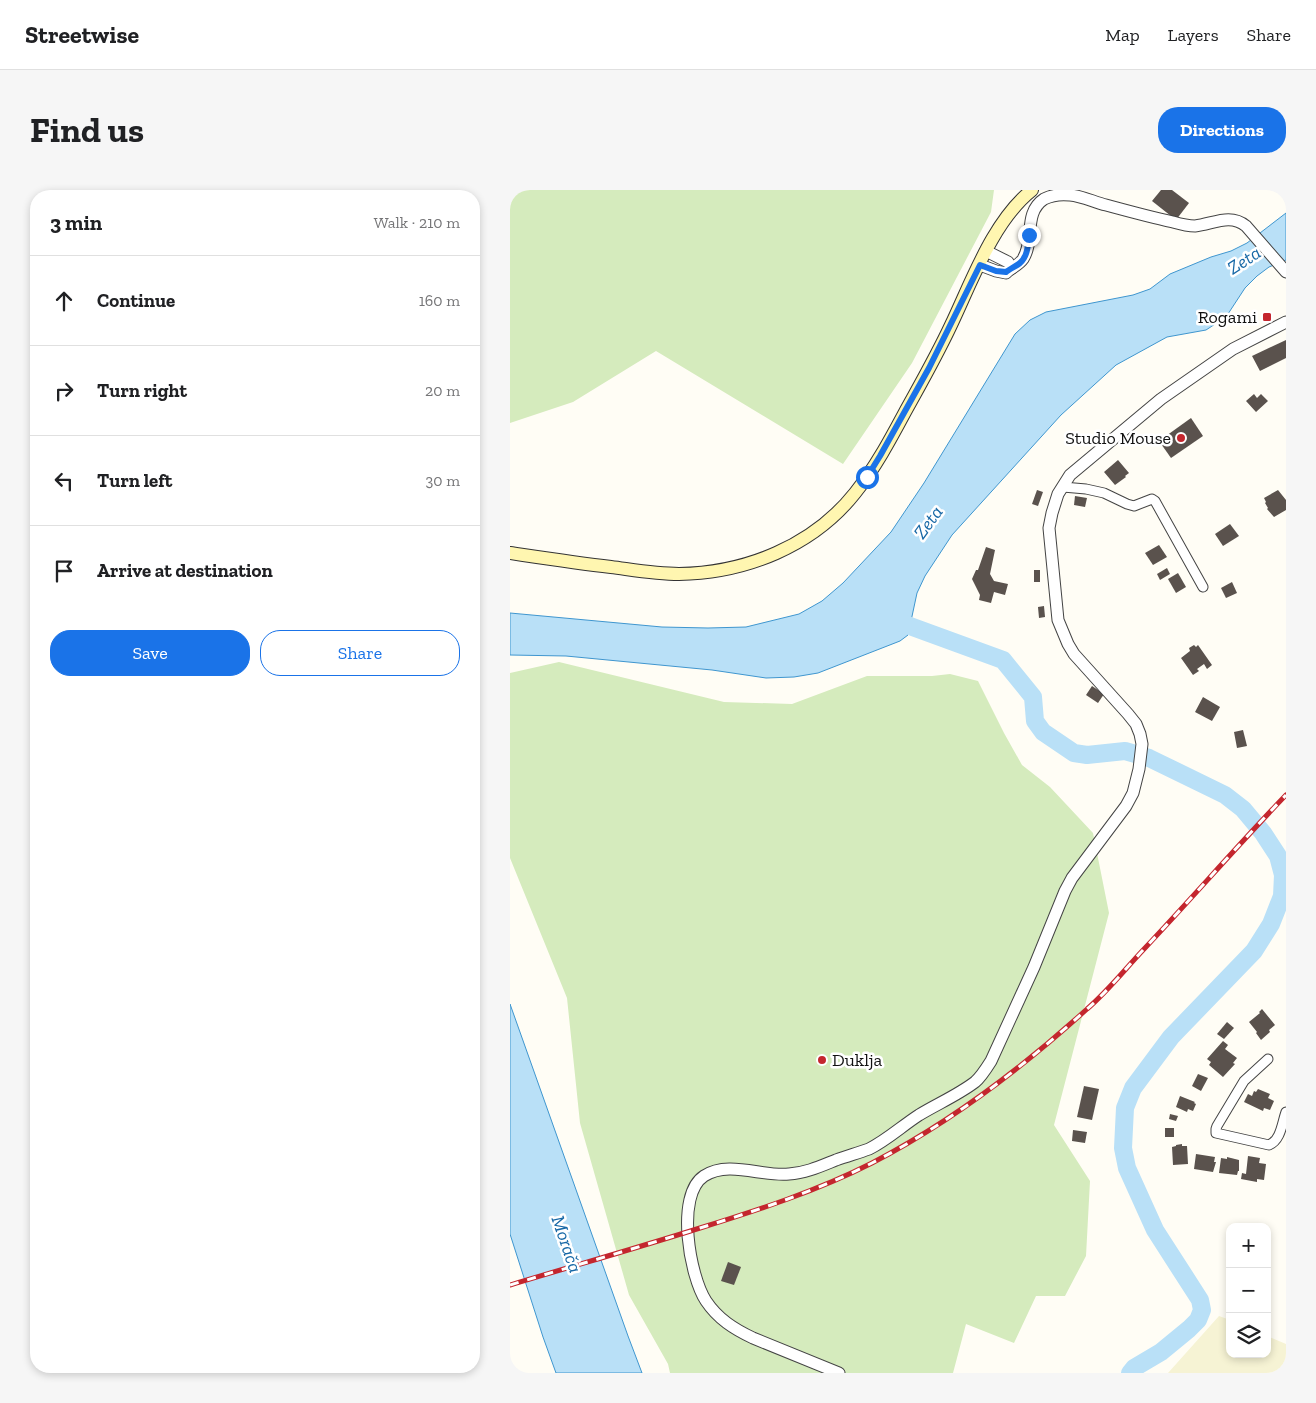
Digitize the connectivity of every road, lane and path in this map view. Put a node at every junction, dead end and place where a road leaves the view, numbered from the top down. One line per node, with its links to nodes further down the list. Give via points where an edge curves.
1 (1032, 190): 2 (main road, via 1008,214)
2 (991, 254): 3 (main road); 4 (street, via 1008,262)
3 (985, 267): 4 (street, via 1006,272); 8 (main road, via 871,471 837,513 800,541 742,565 688,573 644,572)
4 (1012, 268): 5 (street, via 1026,254 1033,211 1038,204 1049,197 1068,195 1183,225 1238,220)
5 (1286, 272)
6 (1286, 322): 7 (street, via 1233,349 1161,400 1070,475)
7 (1063, 487): 9 (street, via 1104,493 1134,506 1152,499); 12 (street, via 1049,528 1058,620 1074,654 1128,714 1140,734 1139,769 1126,806 1072,878 991,1062 976,1082 869,1149 805,1172 779,1175 731,1169 717,1171 703,1177 694,1187 688,1204 694,1273 712,1309 739,1332)
8 (510, 553)
9 (1203, 587)
10 (1268, 1058): 11 (street, via 1244,1082 1216,1133 1269,1145 1278,1137)
11 (1286, 1112)
12 (839, 1373)

